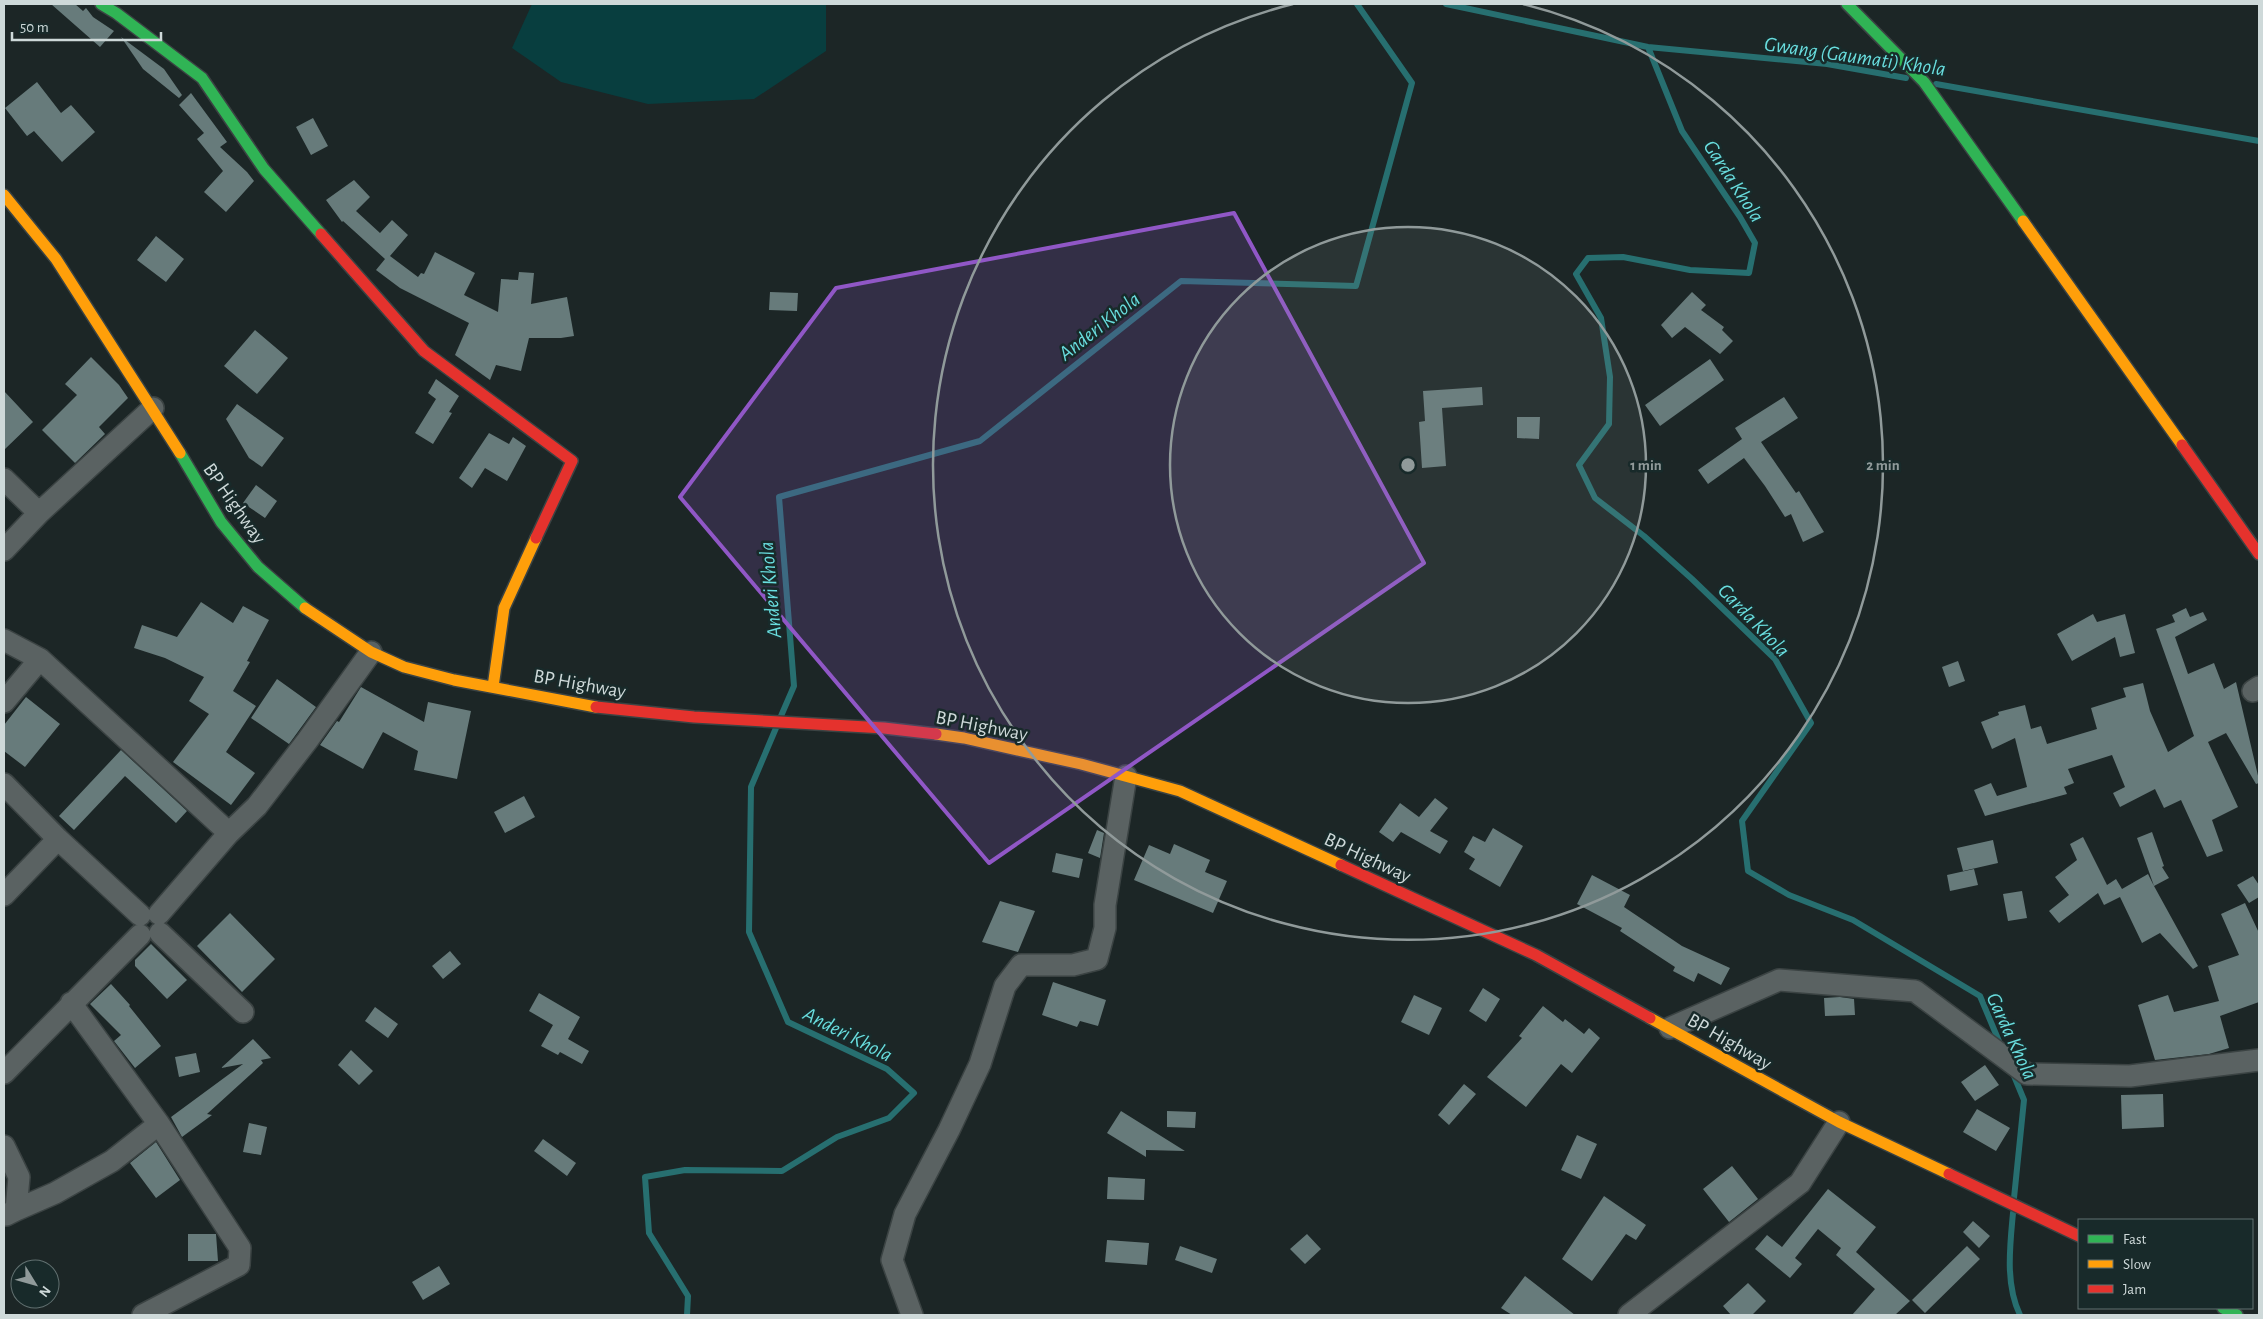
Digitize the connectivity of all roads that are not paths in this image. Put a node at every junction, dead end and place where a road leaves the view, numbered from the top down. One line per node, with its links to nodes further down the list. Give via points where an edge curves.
1 (101, 4): 12 (main road, via 202,78 264,168 424,351 572,461 504,608)
2 (1847, 4): 8 (main road, via 1924,82)
3 (4, 195): 4 (main road, BP Highway, via 56,259)
4 (153, 408): 6 (street); 10 (main road, BP Highway, via 221,522 258,567 307,610)
5 (4, 479): 6 (street)
6 (39, 513): 7 (street)
7 (4, 550)
8 (2259, 554)
9 (4, 640): 11 (street)
10 (371, 652): 12 (main road, BP Highway, via 404,667); 16 (street, via 257,806)
11 (40, 660): 13 (street); 16 (street)
12 (493, 687): 14 (main road, BP Highway, via 614,710 884,728 964,738)
13 (4, 702)
14 (1126, 776): 22 (main road, BP Highway, via 1180,791 1536,955); 32 (street, via 1105,905 1105,928 1097,959 1073,965 1021,965 1006,986 980,1064 950,1130 905,1214 892,1260)
15 (4, 784): 17 (street)
16 (229, 833): 19 (street)
17 (58, 839): 18 (street); 19 (street)
18 (4, 895)
19 (150, 924): 20 (street); 21 (street)
20 (70, 1003): 24 (street); 26 (street)
21 (243, 1012)
22 (1670, 1028): 23 (street, via 1779,980 1915,991 2027,1074 2130,1076); 25 (main road, BP Highway)
23 (2259, 1060)
24 (4, 1073)
25 (1839, 1122): 29 (main road, BP Highway); 33 (street, via 1800,1183)
26 (159, 1124): 28 (street, via 112,1161 55,1193); 31 (street, via 240,1248 239,1265)
27 (4, 1146): 28 (street, via 19,1178)
28 (10, 1213)
29 (2078, 1236)
30 (2225, 1309): 34 (main road)
31 (143, 1315)
32 (912, 1315)
33 (1629, 1315)
34 (2237, 1315)

